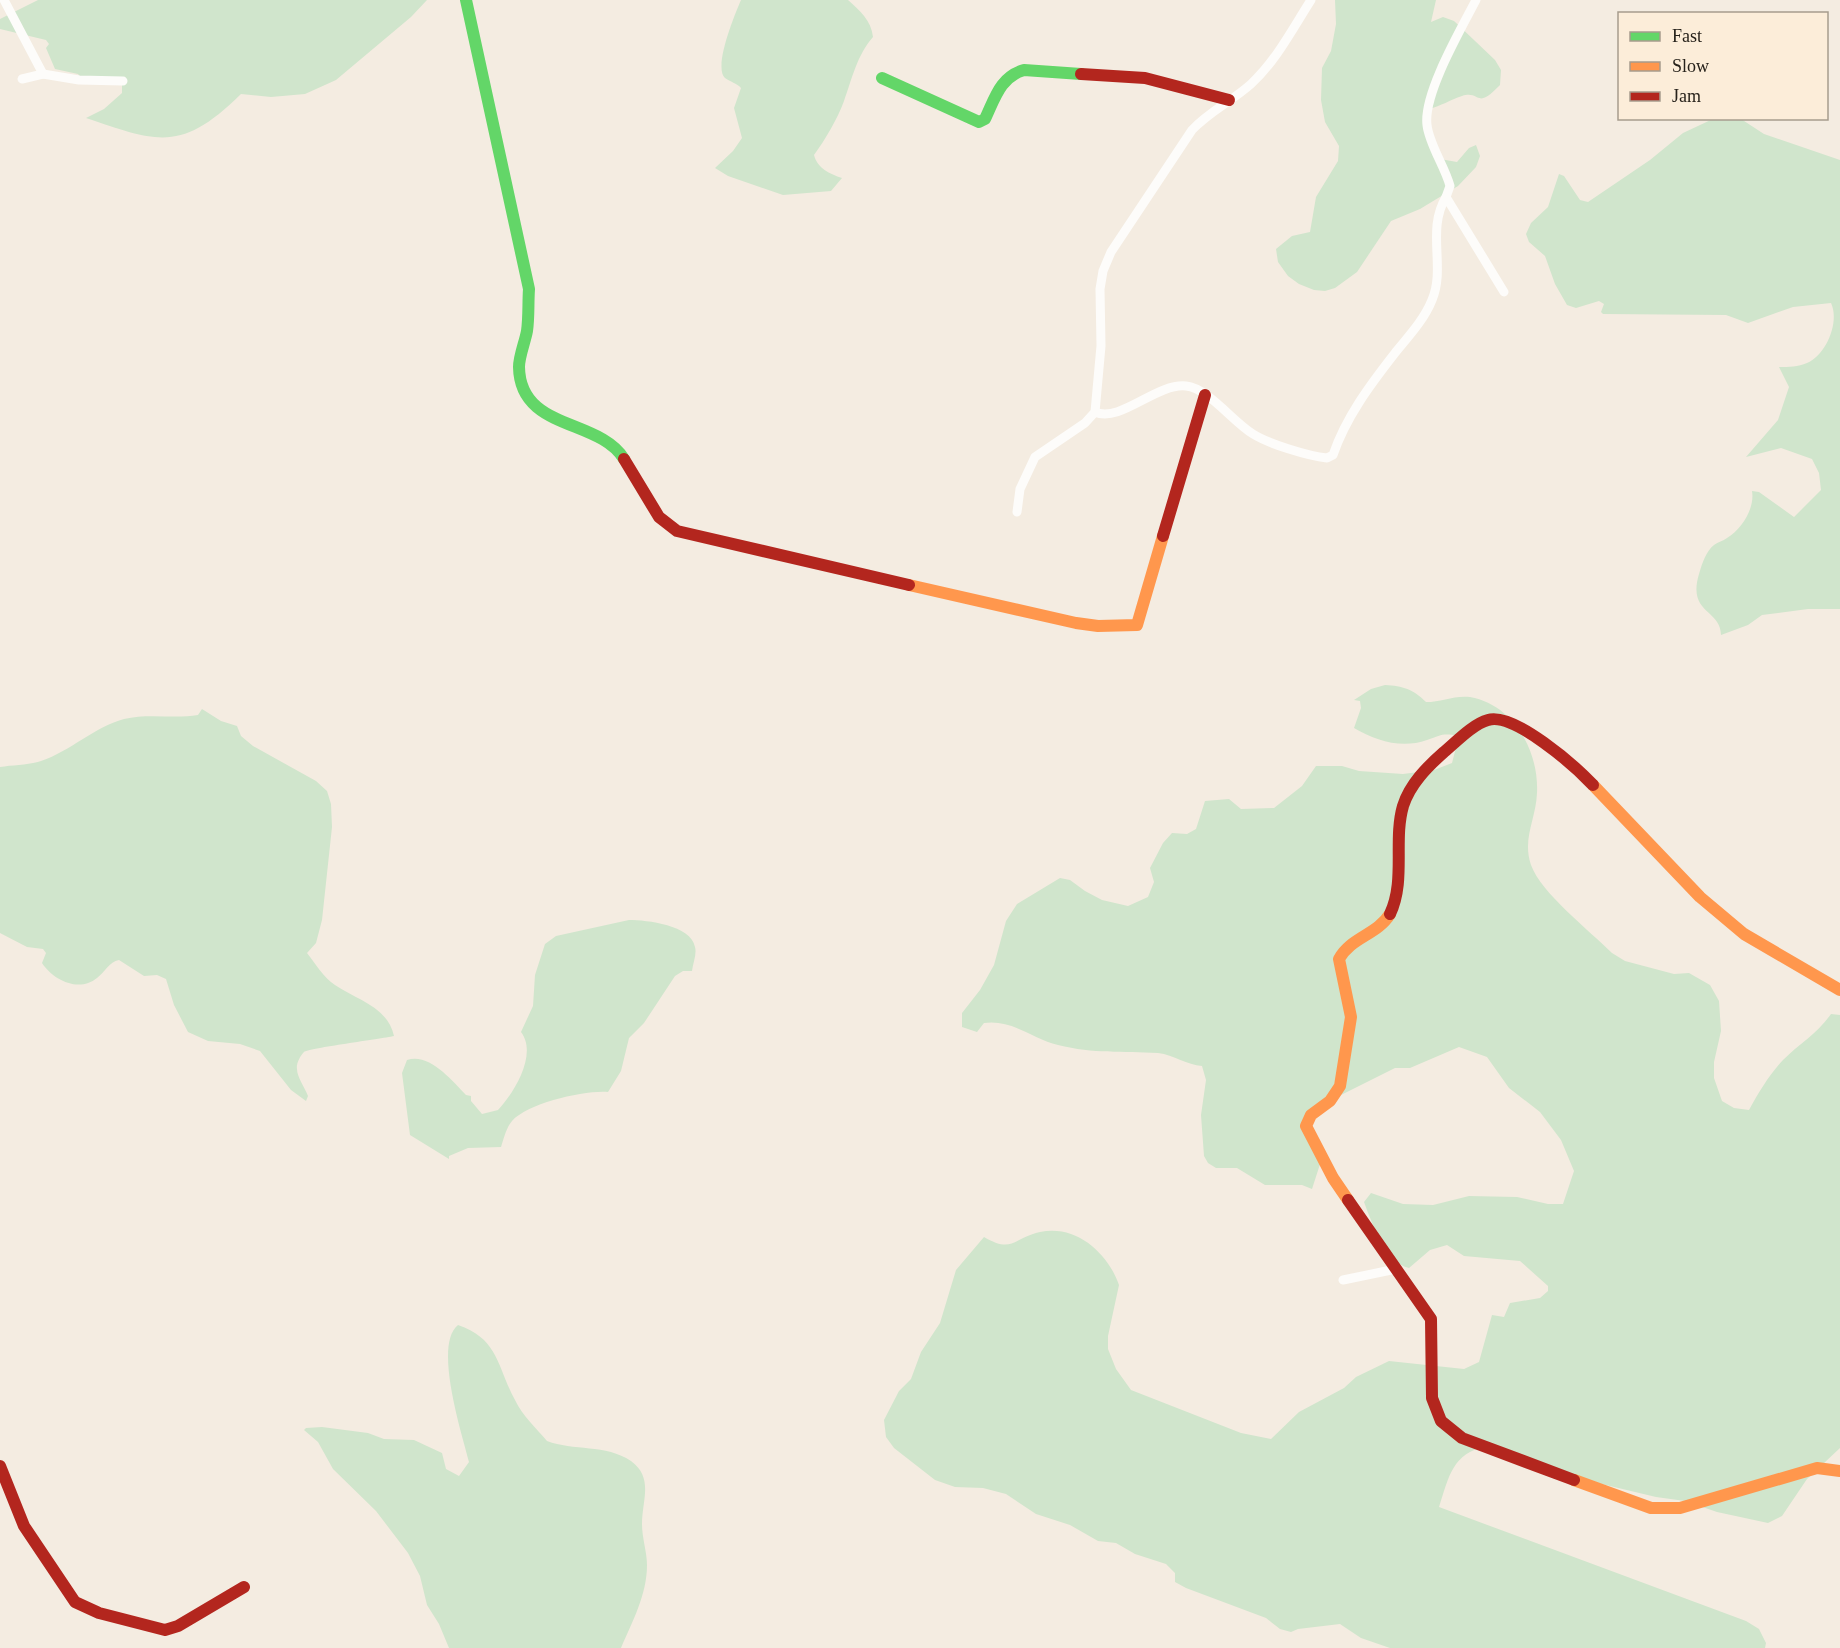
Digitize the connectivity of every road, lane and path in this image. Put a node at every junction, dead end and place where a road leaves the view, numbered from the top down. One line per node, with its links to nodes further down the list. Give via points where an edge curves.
1 (4, 0): 5 (street)
2 (466, 0): 12 (street, via 529,289 520,380 531,402 542,413 616,446 659,517 676,531 1076,623 1137,625)
3 (1311, 0): 9 (street, via 1270,62 1251,84)
4 (1476, 0): 10 (street, via 1437,80 1428,109 1430,135 1450,186)
5 (43, 74): 7 (street); 8 (street)
6 (882, 78): 9 (street, via 979,122 985,119 1006,77 1024,70 1145,78)
7 (22, 79)
8 (123, 81)
9 (1229, 100): 13 (street, via 1192,130 1130,221 1103,271)
10 (1446, 197): 11 (street); 12 (street, via 1435,230 1436,288 1432,301 1339,434 1333,455 1320,457 1255,435)
11 (1504, 292)
12 (1205, 394): 13 (street, via 1177,387 1110,415)
13 (1095, 412): 14 (street, via 1035,458 1020,489)
14 (1017, 512)
15 (1840, 990): 16 (street, via 1744,934 1700,897 1590,782 1521,726 1498,718 1486,720 1426,770 1408,793 1403,808 1395,902 1385,921 1350,942 1339,959 1351,1017 1340,1086 1330,1101 1308,1119 1308,1131 1333,1178)
16 (1395, 1269): 17 (street); 19 (street, via 1431,1319 1435,1410 1450,1430 1462,1438 1664,1510 1797,1472 1816,1468)
17 (1344, 1280)
18 (0, 1466): 20 (street, via 24,1526 75,1602 99,1613 165,1630)
19 (1840, 1471)
20 (244, 1587)

